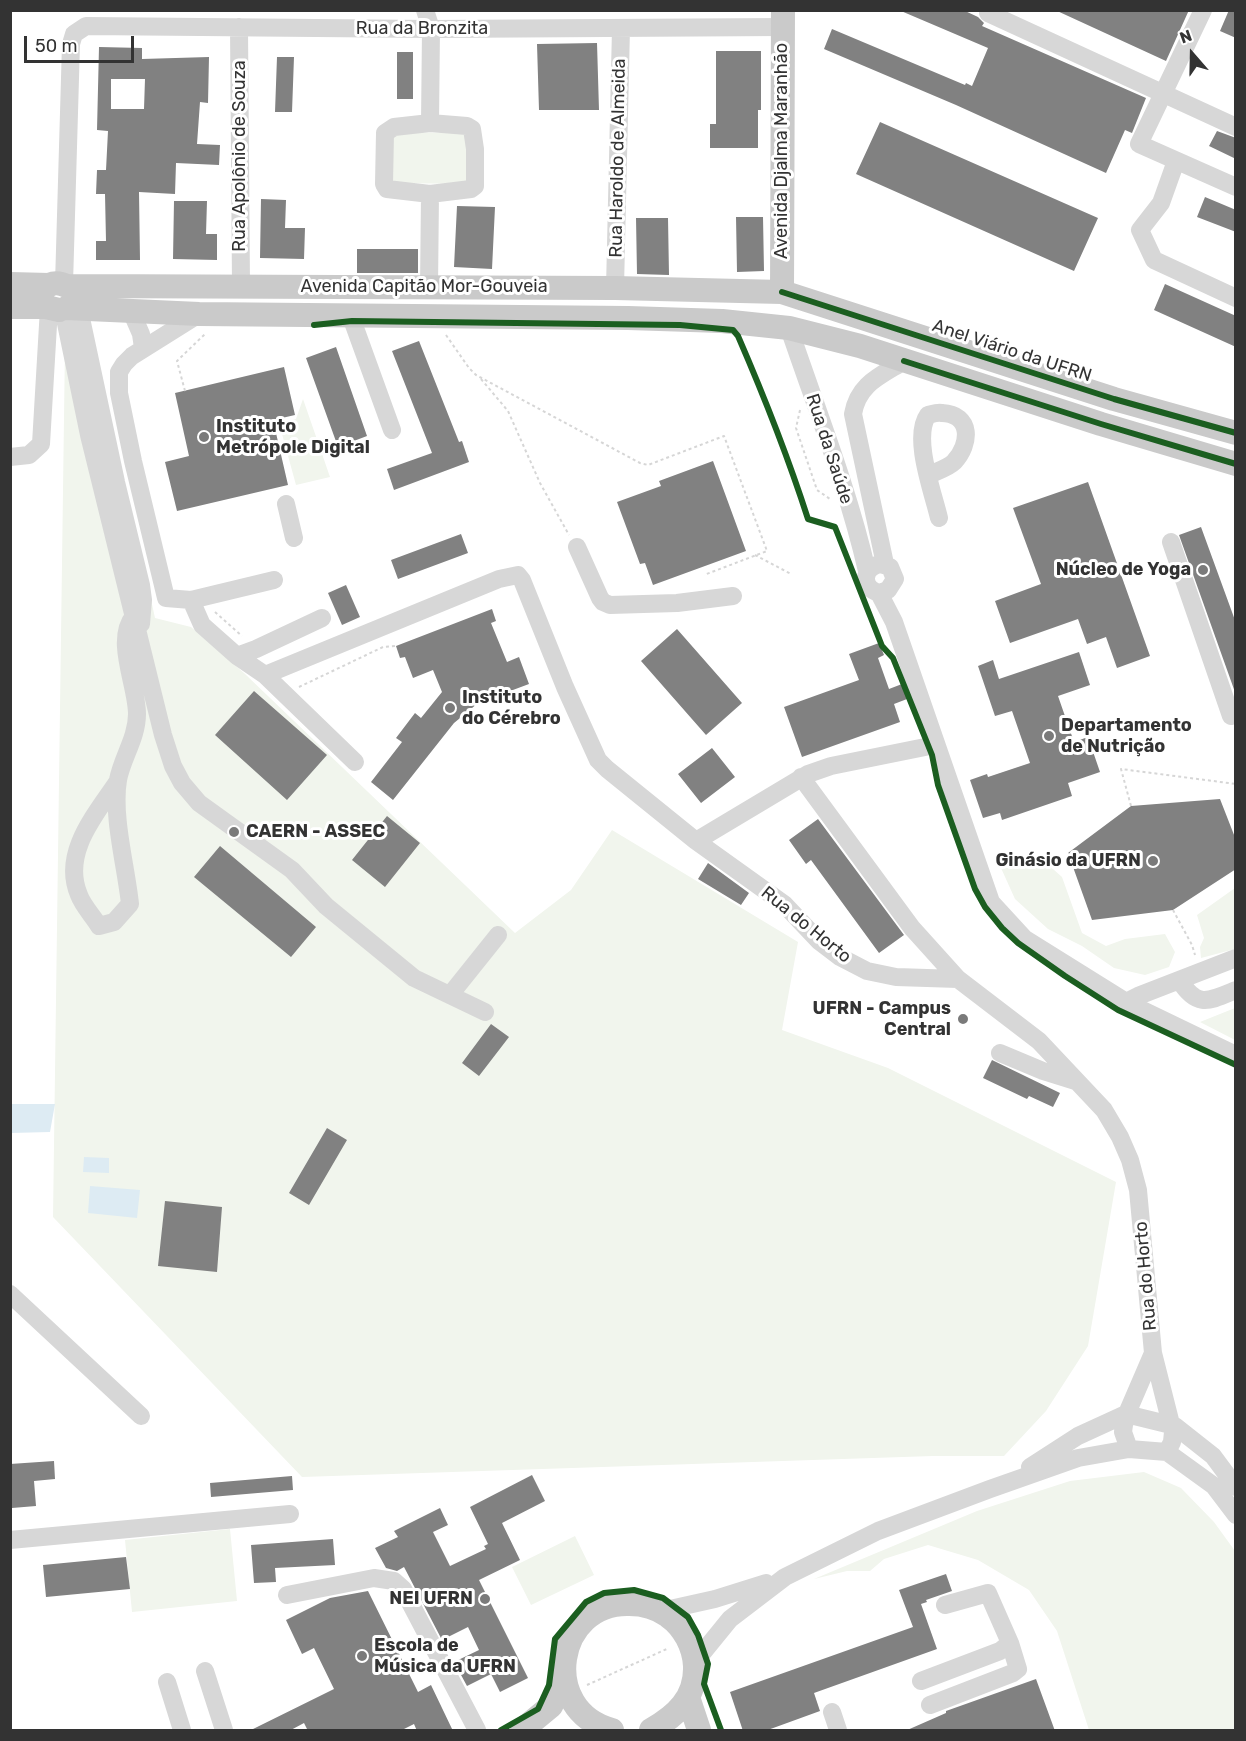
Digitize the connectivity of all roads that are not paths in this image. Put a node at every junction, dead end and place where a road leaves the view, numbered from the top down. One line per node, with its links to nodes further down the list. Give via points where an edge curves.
1 (426, 10): 8 (street)
2 (1203, 10): 9 (street)
3 (988, 13): 9 (street)
4 (114, 18): 6 (street, Rua da Bronzita); 20 (street, Rua da Bronzita, via 86,26 74,34 71,44)
5 (783, 19): 7 (street, Rua da Bronzita); 19 (main road, Avenida Djalma Maranhão)
6 (239, 27): 8 (street, Rua da Bronzita); 16 (street, Rua Apolônio de Souza)
7 (621, 28): 8 (street, Rua da Bronzita); 18 (street, Rua Haroldo de Almeida)
8 (431, 29): 10 (street)
9 (1163, 94): 11 (street); 12 (street, via 1139,144)
10 (430, 123): 14 (street, via 472,129 476,184 471,189); 14 (street, via 391,128 384,135 387,189)
11 (1236, 127)
12 (1176, 161): 13 (street); 21 (street, via 1161,203 1140,230 1154,260)
13 (1236, 188)
14 (430, 194): 17 (street)
15 (10, 284): 20 (main road)
16 (241, 286): 17 (main road, Avenida Capitão Mor-Gouveia); 20 (main road, Avenida Capitão Mor-Gouveia)
17 (429, 288): 18 (main road, Avenida Capitão Mor-Gouveia)
18 (615, 288): 19 (main road, Avenida Capitão Mor-Gouveia)
19 (782, 292): 30 (main road, Anel Viário da UFRN, via 1114,399)
20 (60, 294): 22 (main road, Avenida Capitão Mor-Gouveia); 23 (main road); 31 (street, via 42,440 34,452); 45 (street, via 116,482 141,585 143,600)
21 (1236, 298)
22 (10, 307)
23 (131, 311): 25 (main road); 27 (street)
24 (350, 314): 25 (main road); 26 (main road, via 628,318); 29 (street)
25 (202, 323): 27 (street)
26 (789, 328): 28 (main road); 40 (street, Rua da Saúde)
27 (143, 348): 44 (street, via 121,367 119,393 166,598)
28 (904, 361): 32 (main road); 39 (street, Rua da Saúde, via 862,390 853,414)
29 (392, 430)
30 (1236, 433)
31 (16, 457)
32 (1236, 464)
33 (929, 476): 35 (street)
34 (286, 504): 36 (street)
35 (939, 518)
36 (294, 538)
37 (1171, 542): 49 (street)
38 (577, 547): 43 (street, via 600,598 610,605)
39 (885, 564): 40 (street); 42 (street, Rua da Saúde, via 895,579 888,590)
40 (867, 571): 42 (street, Rua da Saúde, via 867,584)
41 (274, 580): 44 (street)
42 (879, 593): 50 (street, Rua da Saúde, via 894,622)
43 (733, 596)
44 (191, 600): 47 (street, via 202,624)
45 (138, 616): 53 (street, via 127,625 125,636 137,716); 60 (street, via 163,735 172,766 189,793 292,870 326,906 414,978)
46 (322, 618): 47 (street)
47 (237, 656): 48 (street)
48 (265, 675): 51 (street); 54 (street, Rua do Horto, via 499,579 518,575 598,760)
49 (1234, 720)
50 (936, 745): 52 (street, via 831,766); 61 (street, Rua da Saúde, via 990,902 1025,939)
51 (355, 762)
52 (801, 777): 54 (street); 57 (street, via 912,928)
53 (118, 781): 53 (street, via 118,816 130,904 114,922 99,926 79,895 74,873 76,851)
54 (696, 841): 57 (street, Rua do Horto, via 784,904 840,957 867,971 896,977)
55 (498, 935): 60 (street)
56 (1236, 958): 58 (street)
57 (958, 979): 65 (street, Rua do Horto, via 1039,1041)
58 (1179, 980): 59 (street, via 1188,994 1199,1001); 61 (street)
59 (1236, 990)
60 (450, 995): 62 (street)
61 (1126, 1002): 64 (street, Rua da Saúde)
62 (485, 1012)
63 (1000, 1053): 65 (street)
64 (1236, 1055)
65 (1077, 1081): 67 (street, Rua do Horto, via 1104,1110 1130,1160 1138,1190)
66 (10, 1294): 69 (street)
67 (1153, 1353): 68 (street, Rua do Horto); 70 (street, Rua do Horto)
68 (1126, 1414): 70 (street); 71 (street, via 1123,1432); 74 (street, via 1078,1436)
69 (141, 1416)
70 (1170, 1423): 72 (street, Rua do Horto, via 1173,1437); 73 (street, via 1213,1456)
71 (1129, 1449): 72 (street); 74 (street, via 1078,1458)
72 (1167, 1452): 76 (street, via 1214,1486)
73 (1236, 1487)
74 (990, 1489): 78 (street, via 878,1532)
75 (290, 1514): 77 (street)
76 (1236, 1515)
77 (10, 1540)
78 (785, 1577): 81 (street, via 728,1596); 83 (street, via 730,1619)
79 (287, 1595): 94 (street, via 374,1578 394,1581 403,1588)
80 (945, 1605): 82 (street, via 988,1593)
81 (661, 1611): 83 (main road, via 672,1618 688,1639); 87 (main road, via 641,1604 620,1603 583,1622 570,1638 564,1658)
82 (1010, 1643): 85 (street, via 1000,1651); 89 (street, via 1018,1665 1013,1673)
83 (695, 1662): 88 (main road)
84 (205, 1671): 93 (street)
85 (921, 1681)
86 (167, 1682): 92 (street)
87 (566, 1686): 91 (main road, via 576,1708); 95 (main road, via 551,1706)
88 (688, 1697): 96 (main road, via 673,1717); 97 (main road)
89 (930, 1705)
90 (832, 1712): 98 (street)
91 (604, 1730)
92 (182, 1731)
93 (224, 1731)
94 (477, 1731)
95 (522, 1731)
96 (651, 1731)
97 (699, 1731)
98 (838, 1731)

